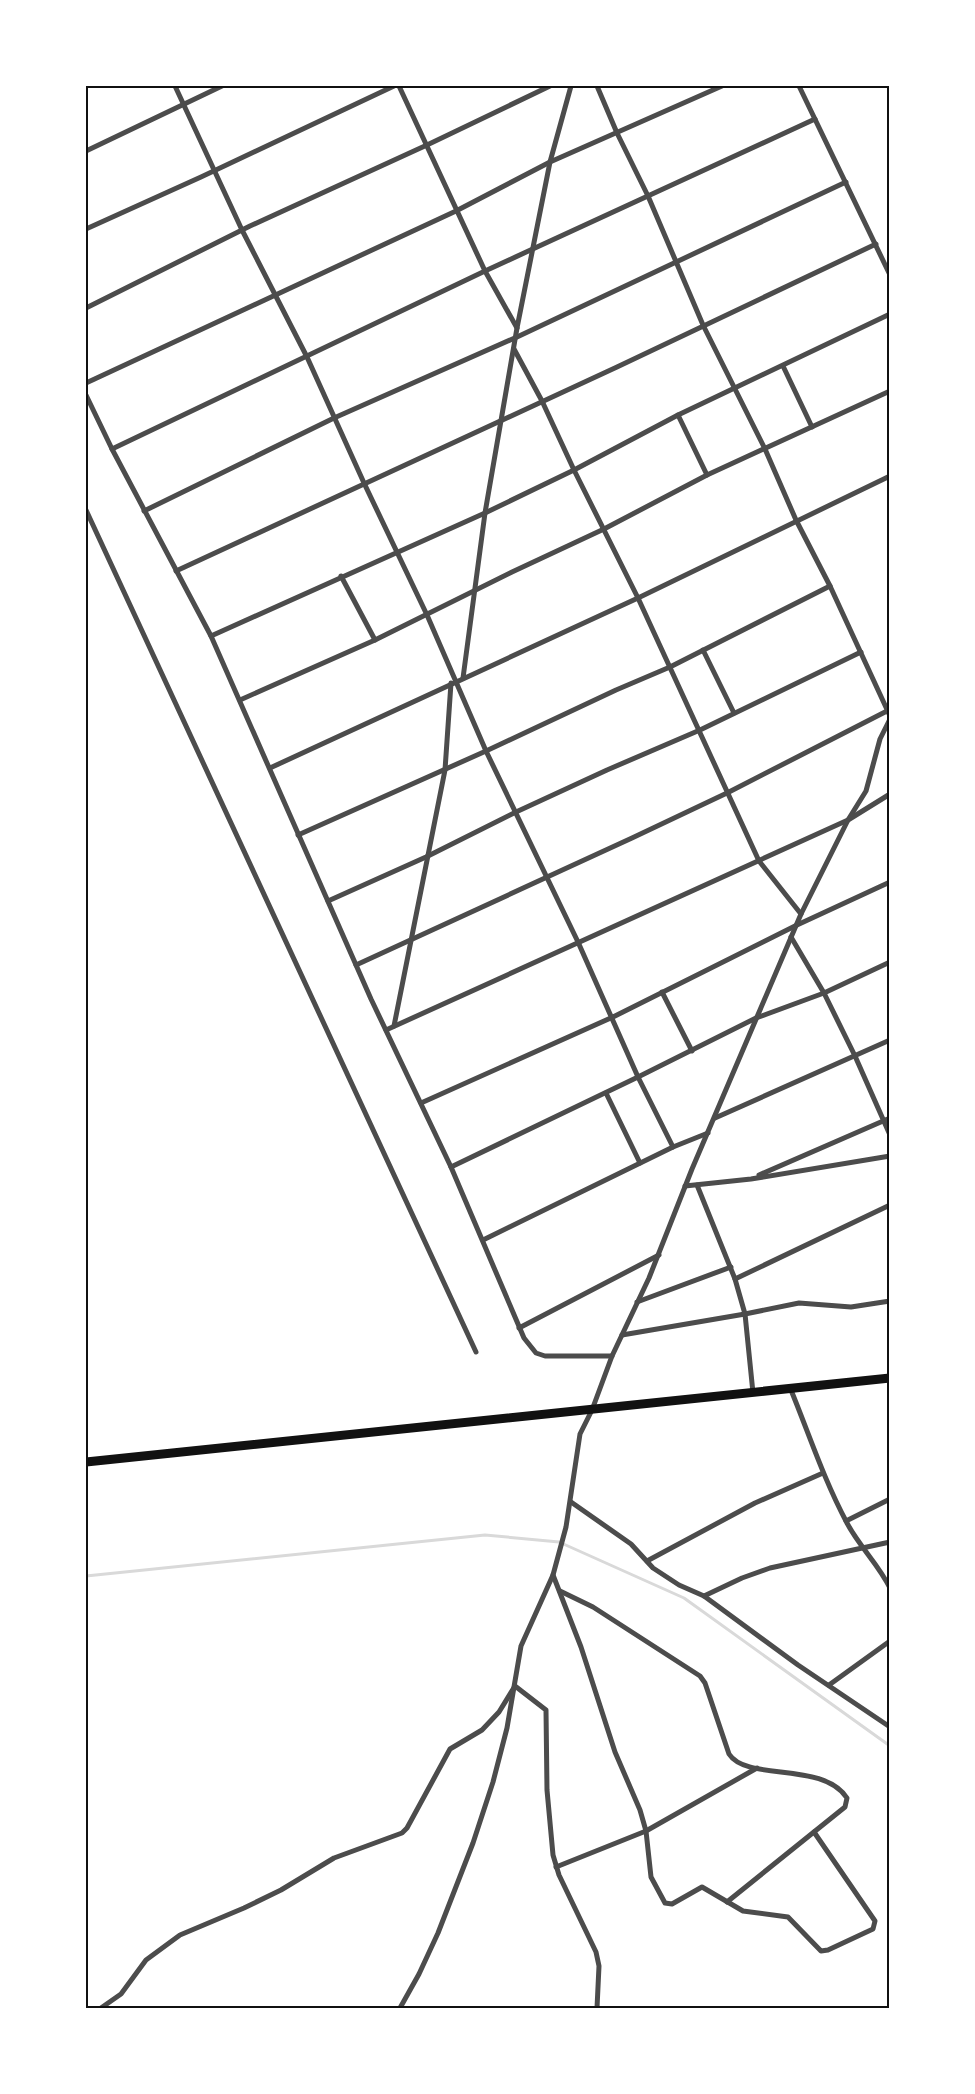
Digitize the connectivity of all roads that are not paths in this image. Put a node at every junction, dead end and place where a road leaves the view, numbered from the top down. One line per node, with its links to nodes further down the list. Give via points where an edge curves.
1 (175, 86): 12 (street)
2 (222, 86): 12 (street)
3 (394, 86): 18 (street)
4 (399, 86): 15 (street)
5 (531, 86): 11 (street)
6 (550, 86): 11 (street)
7 (572, 86): 17 (street)
8 (597, 86): 14 (street)
9 (722, 86): 14 (street)
10 (799, 86): 13 (street)
11 (535, 93): 15 (street)
12 (183, 104): 16 (street); 18 (street)
13 (815, 119): 19 (street); 20 (street)
14 (617, 134): 17 (street); 20 (street)
15 (427, 145): 21 (street); 23 (street)
16 (86, 151)
17 (550, 162): 21 (street); 25 (street)
18 (214, 170): 22 (street); 23 (street)
19 (846, 182): 24 (street); 28 (street)
20 (648, 196): 25 (street); 28 (street)
21 (456, 211): 29 (street); 31 (street)
22 (86, 229)
23 (242, 230): 31 (street); 32 (street)
24 (876, 244): 27 (street); 34 (street)
25 (532, 250): 29 (street); 35 (street)
26 (890, 257): 27 (street)
27 (883, 260): 30 (street)
28 (676, 261): 34 (street); 36 (street)
29 (485, 271): 35 (street); 38 (street)
30 (890, 275)
31 (275, 294): 38 (street); 40 (street)
32 (86, 308)
33 (890, 314): 39 (street)
34 (703, 325): 41 (street); 44 (street)
35 (518, 328): 36 (street)
36 (517, 337): 37 (street); 46 (street)
37 (514, 349): 44 (street); 47 (street)
38 (307, 357): 46 (street); 49 (street)
39 (783, 366): 41 (street); 48 (street)
40 (86, 383)
41 (735, 389): 45 (street); 50 (street)
42 (890, 391): 48 (street)
43 (86, 395): 49 (street)
44 (542, 401): 47 (street); 51 (street)
45 (678, 415): 51 (street); 52 (street)
46 (334, 418): 54 (street); 56 (street)
47 (501, 420): 54 (street); 57 (street)
48 (812, 427): 50 (street)
49 (112, 449): 56 (street)
50 (765, 449): 52 (street); 58 (street)
51 (574, 470): 57 (street); 59 (street)
52 (707, 475): 59 (street)
53 (890, 476): 58 (street)
54 (364, 483): 60 (street); 61 (street)
55 (86, 510): 132 (street)
56 (144, 511): 61 (street)
57 (485, 513): 60 (street); 64 (street)
58 (796, 520): 63 (street); 65 (street)
59 (604, 529): 64 (street); 65 (street)
60 (396, 552): 62 (street); 66 (street)
61 (176, 571): 67 (street)
62 (341, 576): 67 (street); 68 (street)
63 (830, 586): 69 (street); 70 (street)
64 (474, 591): 66 (street); 72 (street)
65 (638, 598): 71 (street); 72 (street)
66 (427, 615): 68 (street); 73 (street)
67 (211, 636): 74 (street)
68 (375, 640): 74 (street)
69 (703, 650): 71 (street); 75 (street)
70 (861, 652): 75 (street); 76 (street)
71 (670, 667): 77 (street); 78 (street)
72 (463, 678): 73 (street)
73 (453, 682): 78 (street); 79 (street); 80 (street)
74 (240, 700): 79 (street)
75 (734, 713): 77 (street)
76 (889, 716): 81 (street); 84 (street, via 866,791)
77 (700, 730): 81 (street); 83 (street)
78 (486, 751): 80 (street); 83 (street)
79 (270, 768): 85 (street)
80 (445, 770): 85 (street); 86 (street)
81 (727, 793): 87 (street); 88 (street)
82 (890, 794): 84 (street)
83 (516, 812): 86 (street); 88 (street)
84 (848, 820): 87 (street); 91 (street)
85 (298, 835): 90 (street)
86 (426, 857): 90 (street); 94 (street)
87 (759, 861): 91 (street); 95 (street)
88 (547, 878): 94 (street); 95 (street)
89 (890, 882): 92 (street)
90 (328, 901): 97 (street)
91 (801, 914): 92 (street)
92 (797, 925): 93 (street); 98 (street)
93 (791, 938): 99 (street); 101 (street)
94 (411, 940): 97 (street); 102 (street)
95 (578, 942): 100 (street); 102 (street)
96 (890, 962): 99 (street)
97 (356, 965): 103 (street)
98 (662, 992): 100 (street); 105 (street)
99 (824, 993): 101 (street); 106 (street)
100 (613, 1017): 107 (street); 109 (street)
101 (756, 1018): 105 (street); 110 (street)
102 (394, 1026): 103 (street)
103 (386, 1030): 109 (street)
104 (890, 1040): 106 (street)
105 (692, 1051): 107 (street)
106 (855, 1056): 110 (street); 112 (street)
107 (638, 1077): 108 (street); 115 (street)
108 (606, 1093): 117 (street); 118 (street)
109 (421, 1103): 118 (street)
110 (715, 1118): 113 (street)
111 (890, 1118): 112 (street)
112 (882, 1121): 114 (street); 119 (street)
113 (708, 1133): 115 (street); 121 (street)
114 (890, 1136)
115 (673, 1147): 117 (street)
116 (890, 1156): 119 (street)
117 (640, 1163): 123 (street)
118 (452, 1167): 123 (street)
119 (751, 1179): 120 (street)
120 (697, 1185): 121 (street); 125 (street)
121 (685, 1186): 124 (street)
122 (890, 1205): 126 (street)
123 (483, 1240): 130 (street)
124 (659, 1255): 128 (street); 130 (street)
125 (730, 1267): 126 (street); 128 (street)
126 (735, 1279): 129 (street)
127 (890, 1301): 129 (street, via 851,1307 799,1303)
128 (637, 1302): 131 (street)
129 (745, 1314): 131 (street); 136 (street)
130 (519, 1328): 133 (street, via 530,1347 545,1356)
131 (622, 1335): 133 (street)
132 (476, 1352)
133 (612, 1356): 137 (street)
134 (890, 1378): 135 (highway)
135 (791, 1390): 136 (highway); 139 (street)
136 (753, 1393): 137 (highway)
137 (592, 1410): 138 (highway); 141 (street, via 579,1440)
138 (86, 1462)
139 (823, 1473): 142 (street); 145 (street, via 761,1500)
140 (890, 1499): 142 (street)
141 (571, 1502): 145 (street, via 627,1541); 146 (street)
142 (846, 1521): 144 (street)
143 (890, 1542): 144 (street)
144 (861, 1548): 147 (street); 149 (street, via 770,1568)
145 (647, 1561): 149 (street, via 679,1585)
146 (553, 1575): 148 (street); 152 (street, via 521,1646)
147 (890, 1588)
148 (559, 1591): 154 (street, via 593,1607 700,1676 729,1754 736,1762); 155 (street)
149 (704, 1596): 151 (street)
150 (890, 1641): 151 (street)
151 (829, 1685): 153 (street)
152 (515, 1686): 157 (street, via 546,1710 547,1790); 159 (street, via 482,1730 450,1749 402,1833 334,1858 281,1890 180,1935 146,1960 121,1994); 160 (street, via 498,1764 473,1842 431,1951)
153 (890, 1727)
154 (757, 1768): 155 (street); 156 (street, via 800,1774 825,1782 844,1794 846,1805)
155 (646, 1831): 157 (street); 158 (street, via 651,1877 665,1903 672,1904 702,1887)
156 (814, 1832): 158 (street); 158 (street, via 875,1921 873,1929 821,1951 788,1917 749,1912)
157 (556, 1867): 161 (street, via 596,1952)
158 (727, 1902)
159 (101, 2008)
160 (400, 2008)
161 (597, 2008)

